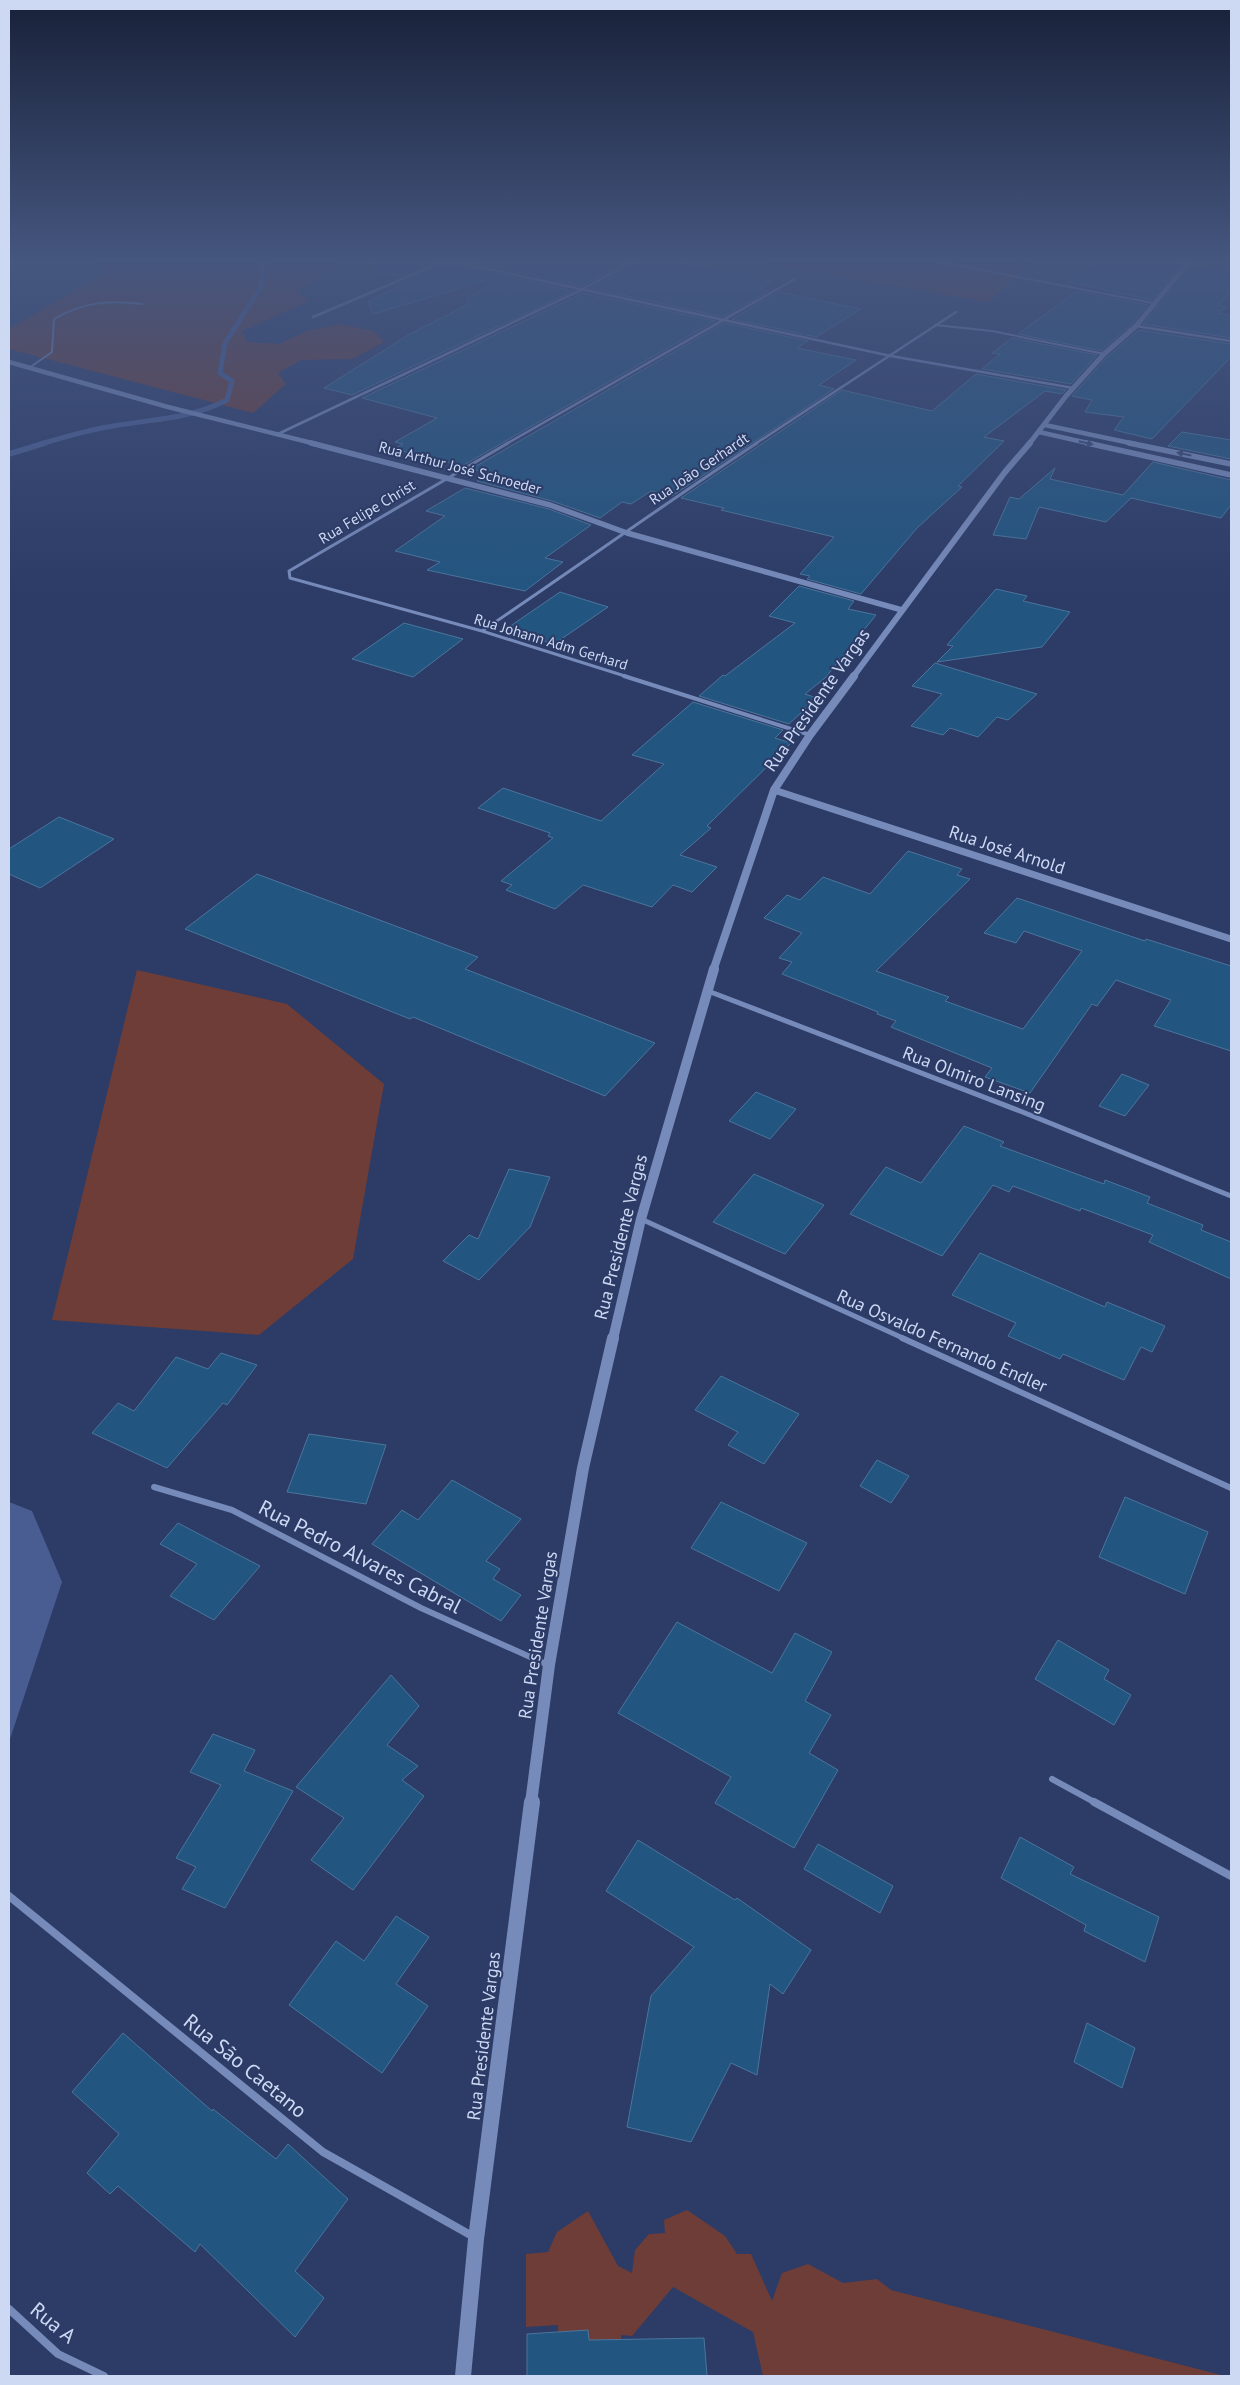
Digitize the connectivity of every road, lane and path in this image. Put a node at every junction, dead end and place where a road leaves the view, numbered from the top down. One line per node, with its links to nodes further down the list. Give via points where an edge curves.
1 (34, 369): 9 (street, Rua Arthur José Schroeder)
2 (414, 369): 9 (street)
3 (636, 369): 12 (street, Rua Felipe Christ)
4 (870, 369): 13 (street, Rua João Gerhardt, via 662,505)
5 (966, 369): 7 (street)
6 (1090, 369): 7 (main road, Rua Presidente Vargas)
7 (1073, 388): 8 (main road, Rua Presidente Vargas)
8 (1042, 428): 10 (street, one-way to 8); 11 (street, one-way to 11); 15 (main road, Rua Presidente Vargas, via 976,508)
9 (278, 434): 12 (street, Rua Arthur José Schroeder)
10 (1231, 464)
11 (1231, 476)
12 (448, 477): 13 (street, Rua Arthur José Schroeder, via 550,505); 14 (street, Rua Felipe Christ)
13 (627, 533): 15 (street, Rua Arthur José Schroeder); 16 (street, Rua João Gerhardt)
14 (290, 571): 16 (street, Rua Johann Adm Gerhard, via 290,578 307,584)
15 (902, 610): 17 (main road, Rua Presidente Vargas)
16 (482, 632): 17 (street, Rua Johann Adm Gerhard)
17 (810, 735): 18 (main road, Rua Presidente Vargas)
18 (774, 790): 19 (street, Rua José Arnold); 20 (main road, Rua Presidente Vargas)
19 (1231, 939)
20 (707, 990): 21 (street, Rua Olmiro Lansing); 22 (main road, Rua Presidente Vargas)
21 (1231, 1196)
22 (641, 1219): 24 (street, Rua Osvaldo Fernando Endler); 25 (main road, Rua Presidente Vargas, via 583,1468)
23 (154, 1487): 25 (street, Rua Pedro Alvares Cabral, via 232,1510 421,1608)
24 (1231, 1488)
25 (549, 1665): 29 (main road, Rua Presidente Vargas)
26 (1052, 1779): 27 (street)
27 (1231, 1876)
28 (9, 1896): 29 (street, Rua São Caetano, via 324,2152)
29 (476, 2239): 32 (main road, Rua Presidente Vargas)
30 (9, 2309): 31 (street, Rua A, via 58,2354)
31 (104, 2376)
32 (460, 2376)

